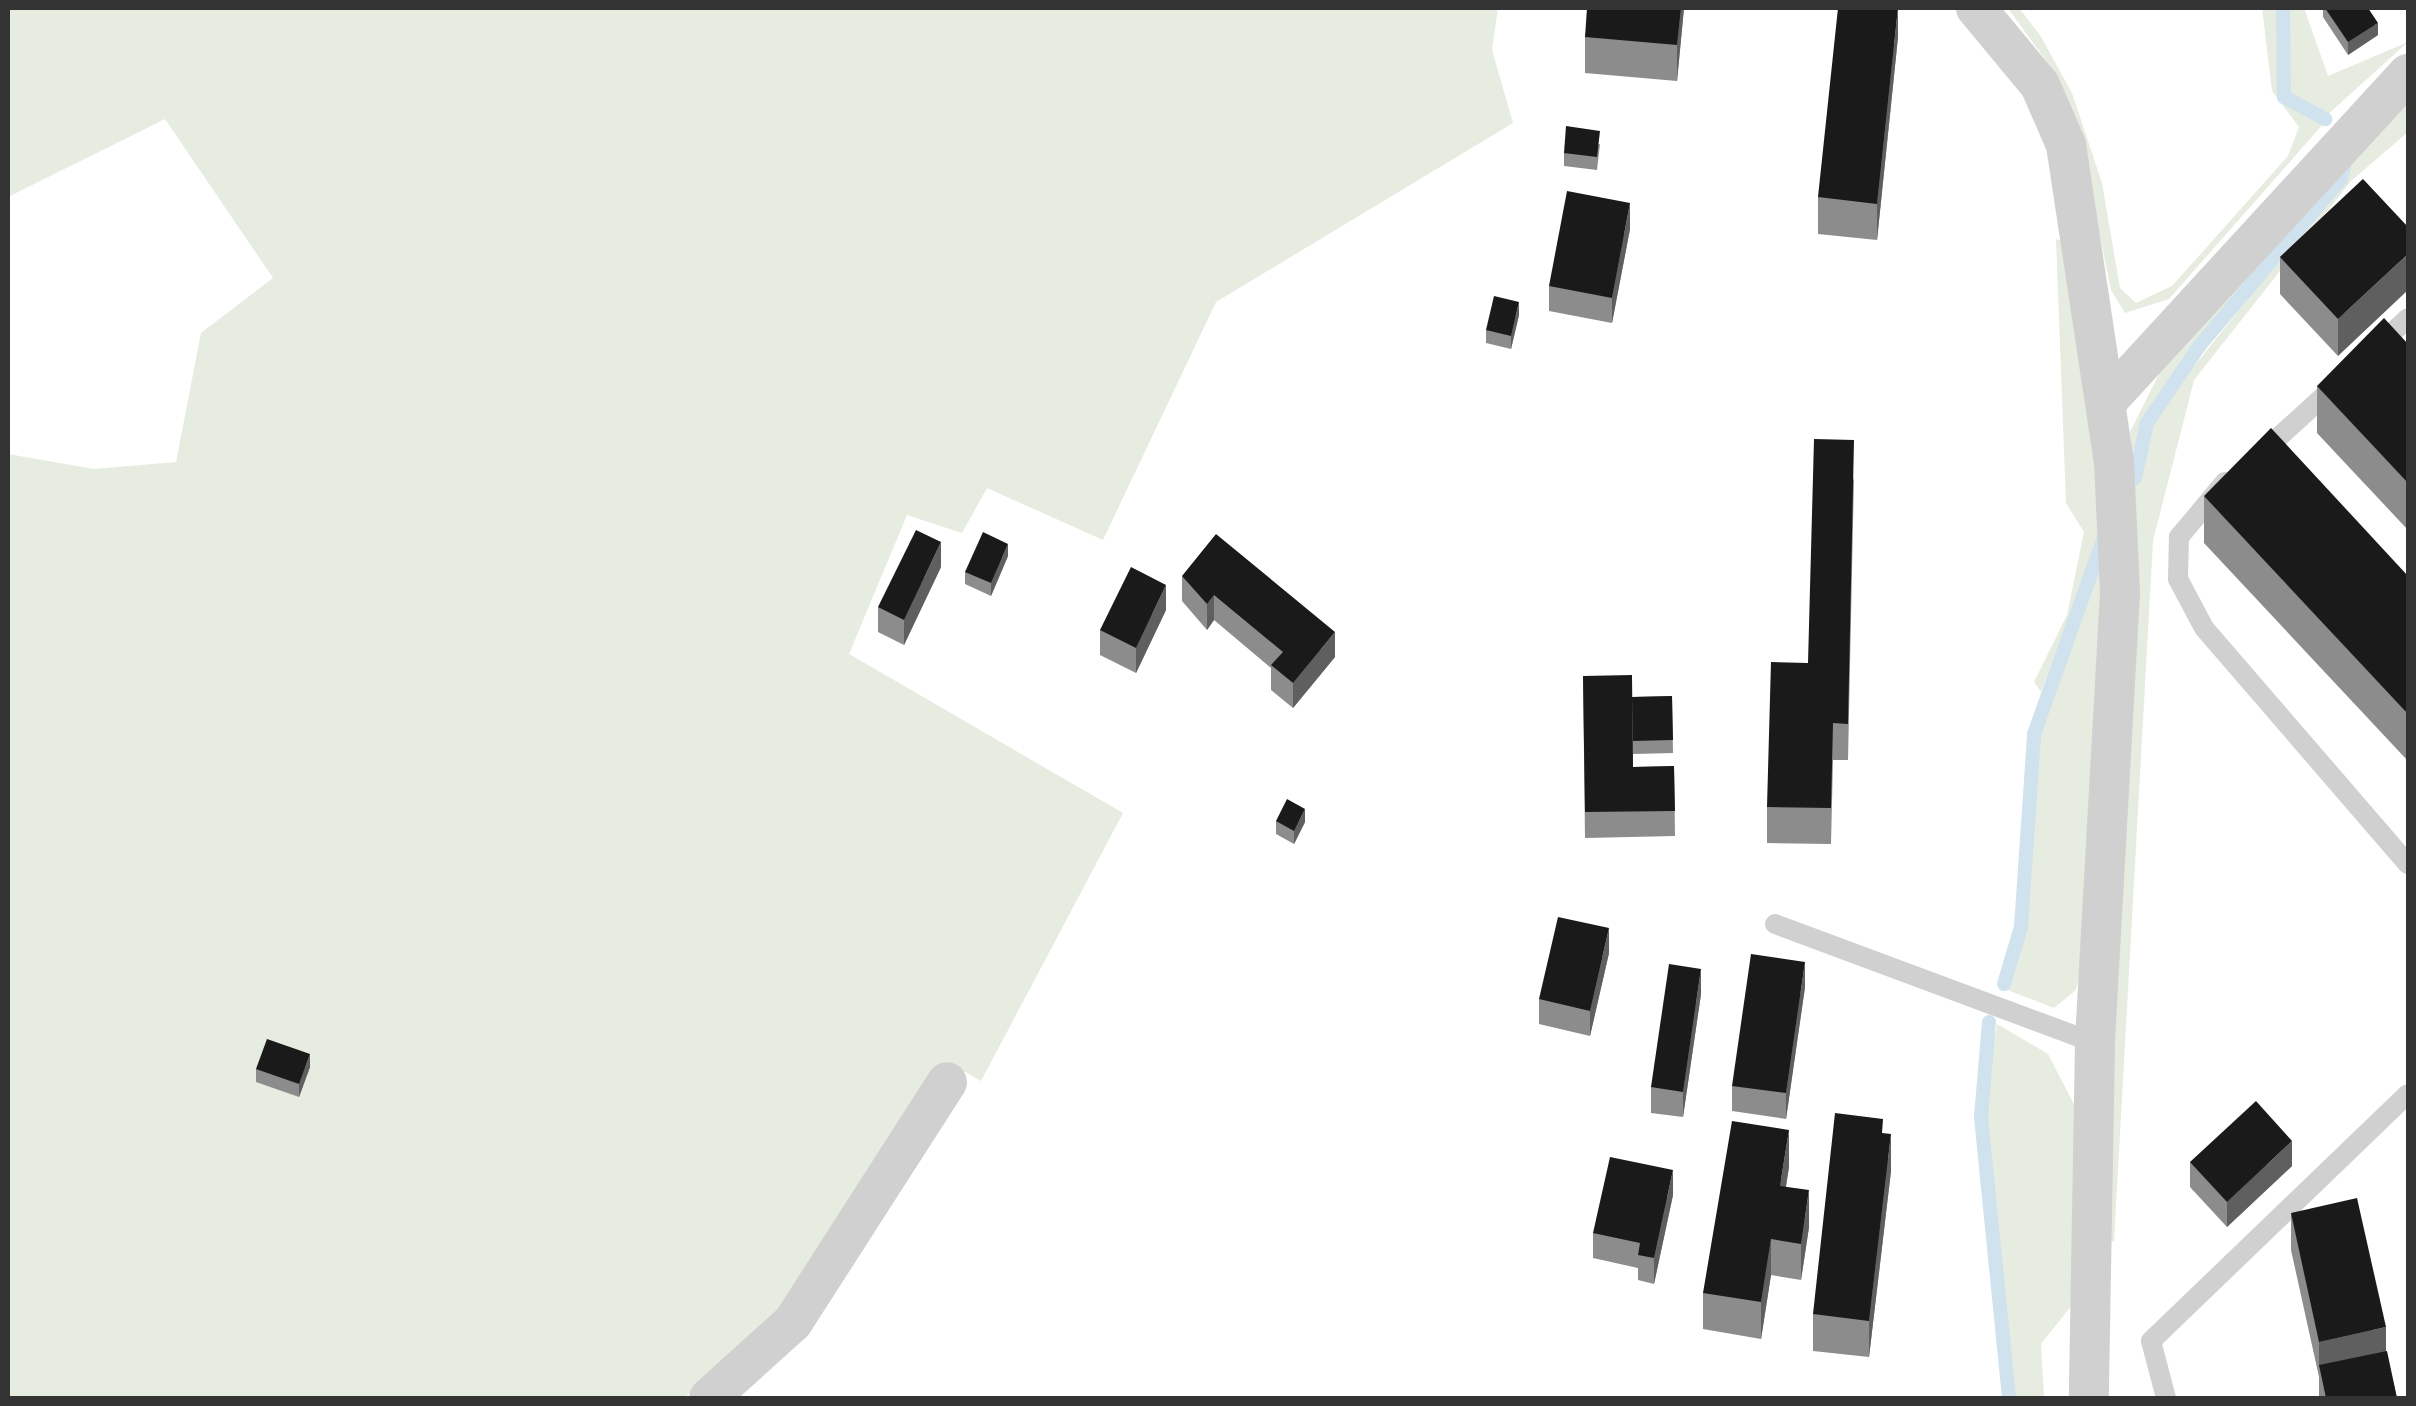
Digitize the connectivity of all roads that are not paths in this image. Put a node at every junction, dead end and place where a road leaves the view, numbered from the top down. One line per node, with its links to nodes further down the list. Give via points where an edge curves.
1 (1976, 8): 4 (street, via 2040,85 2066,145)
2 (2408, 74): 4 (street)
3 (2408, 318): 5 (lane, via 2205,496 2179,537 2178,579 2204,628)
4 (2109, 399): 7 (street, via 2120,594)
5 (2408, 864)
6 (1775, 924): 7 (lane)
7 (2094, 1043): 11 (street)
8 (947, 1082): 10 (street, via 794,1322)
9 (2408, 1094): 12 (lane, via 2152,1340)
10 (709, 1398)
11 (2089, 1398)
12 (2166, 1398)

